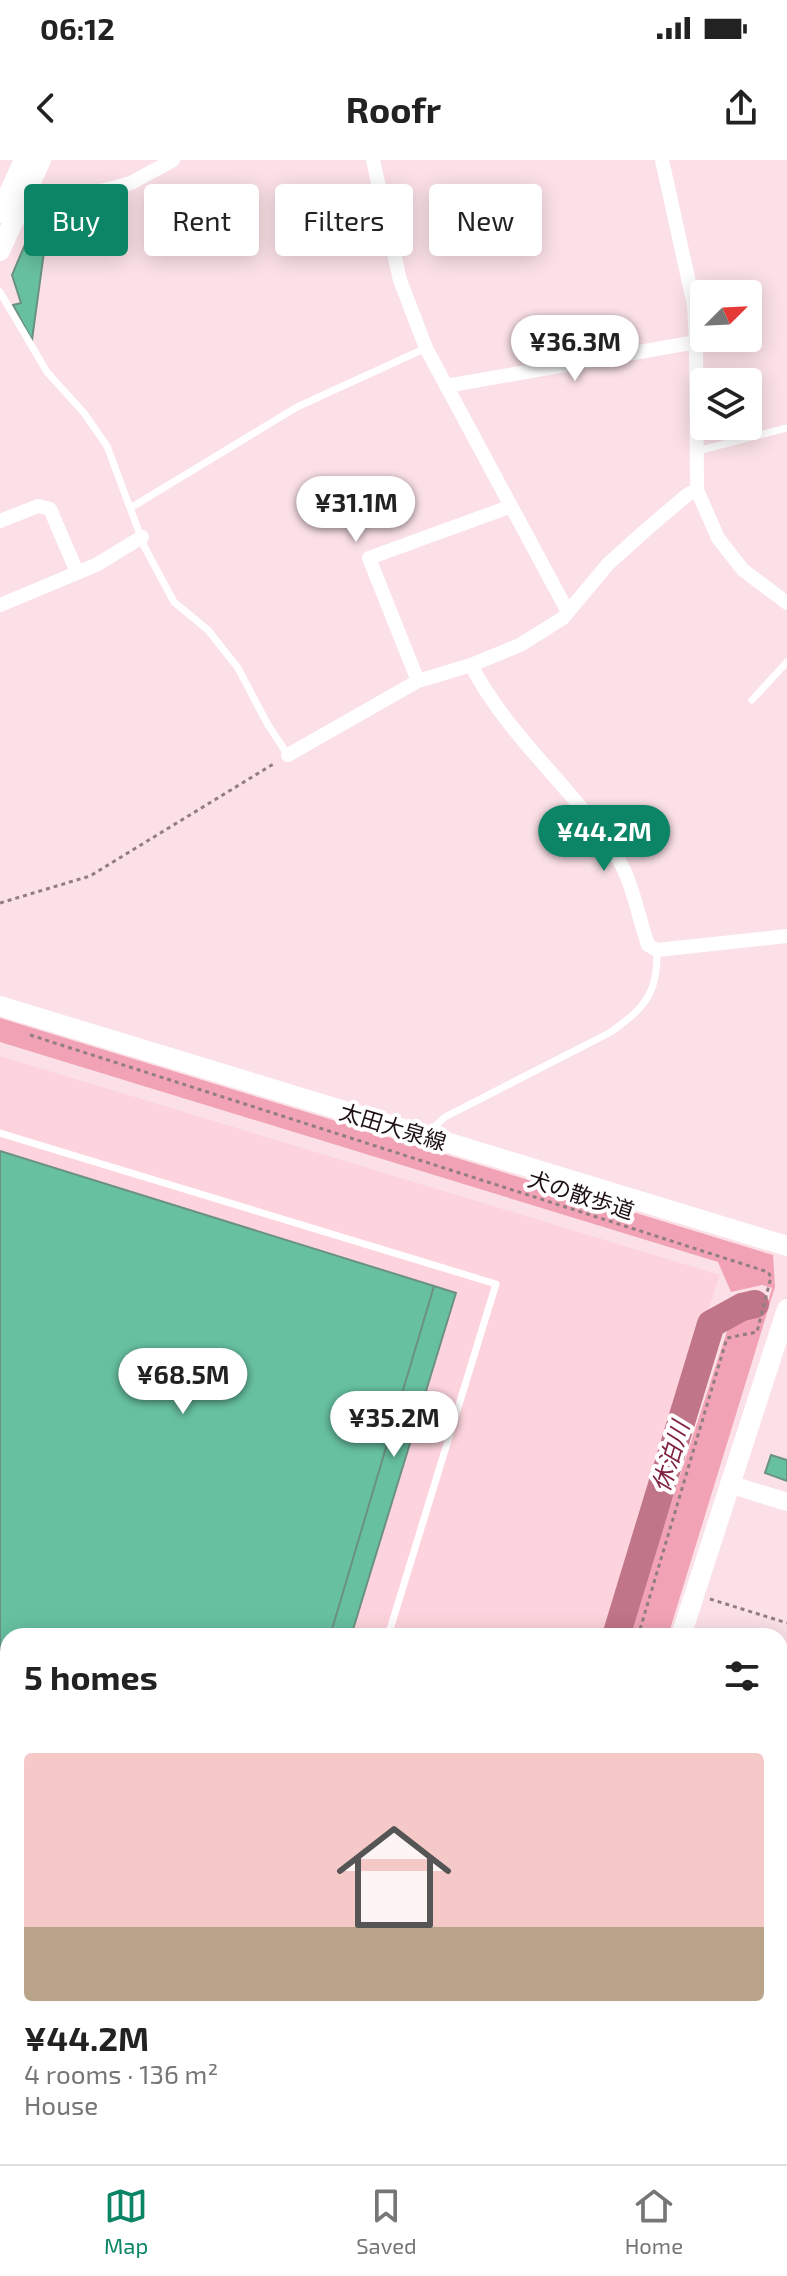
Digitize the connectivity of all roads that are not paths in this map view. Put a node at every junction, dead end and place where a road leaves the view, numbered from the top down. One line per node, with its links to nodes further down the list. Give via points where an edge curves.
1 (24, 160): 6 (main road)
2 (41, 160): 6 (main road)
3 (173, 160): 6 (street, via 131,183)
4 (373, 160): 11 (street, via 400,280)
5 (662, 160): 8 (street)
6 (7, 216): 7 (main road)
7 (2, 244)
8 (690, 283)
9 (0, 292): 17 (lane, via 47,372 107,446)
10 (690, 343): 13 (street)
11 (426, 348): 13 (street); 17 (lane, via 297,407)
12 (696, 352): 15 (street)
13 (446, 386): 18 (street)
14 (787, 428): 15 (lane)
15 (697, 451): 16 (street)
16 (697, 490): 22 (street, via 718,538 743,570); 24 (street, via 608,564)
17 (132, 507): 20 (lane)
18 (509, 507): 24 (street); 27 (street, via 369,558)
19 (0, 521): 21 (street, via 38,506 50,509)
20 (142, 537): 21 (street); 29 (lane, via 174,602 208,630 238,668)
21 (77, 572): 23 (street)
22 (787, 603)
23 (0, 605)
24 (568, 612): 26 (street, via 520,645)
25 (787, 662): 28 (lane)
26 (471, 665): 27 (street); 31 (street, via 519,735 620,861 648,945)
27 (418, 681): 29 (street)
28 (752, 700)
29 (288, 755)
30 (787, 936): 31 (street)
31 (657, 950): 34 (lane, via 654,989 629,1018 445,1117)
32 (0, 1006): 34 (main road, 太田大泉線)
33 (0, 1133): 39 (lane, via 496,1284)
34 (425, 1137): 35 (main road, 太田大泉線)
35 (787, 1246)
36 (787, 1309): 37 (main road)
37 (729, 1484): 38 (street); 40 (main road)
38 (787, 1502)
39 (390, 1628)
40 (684, 1628)

